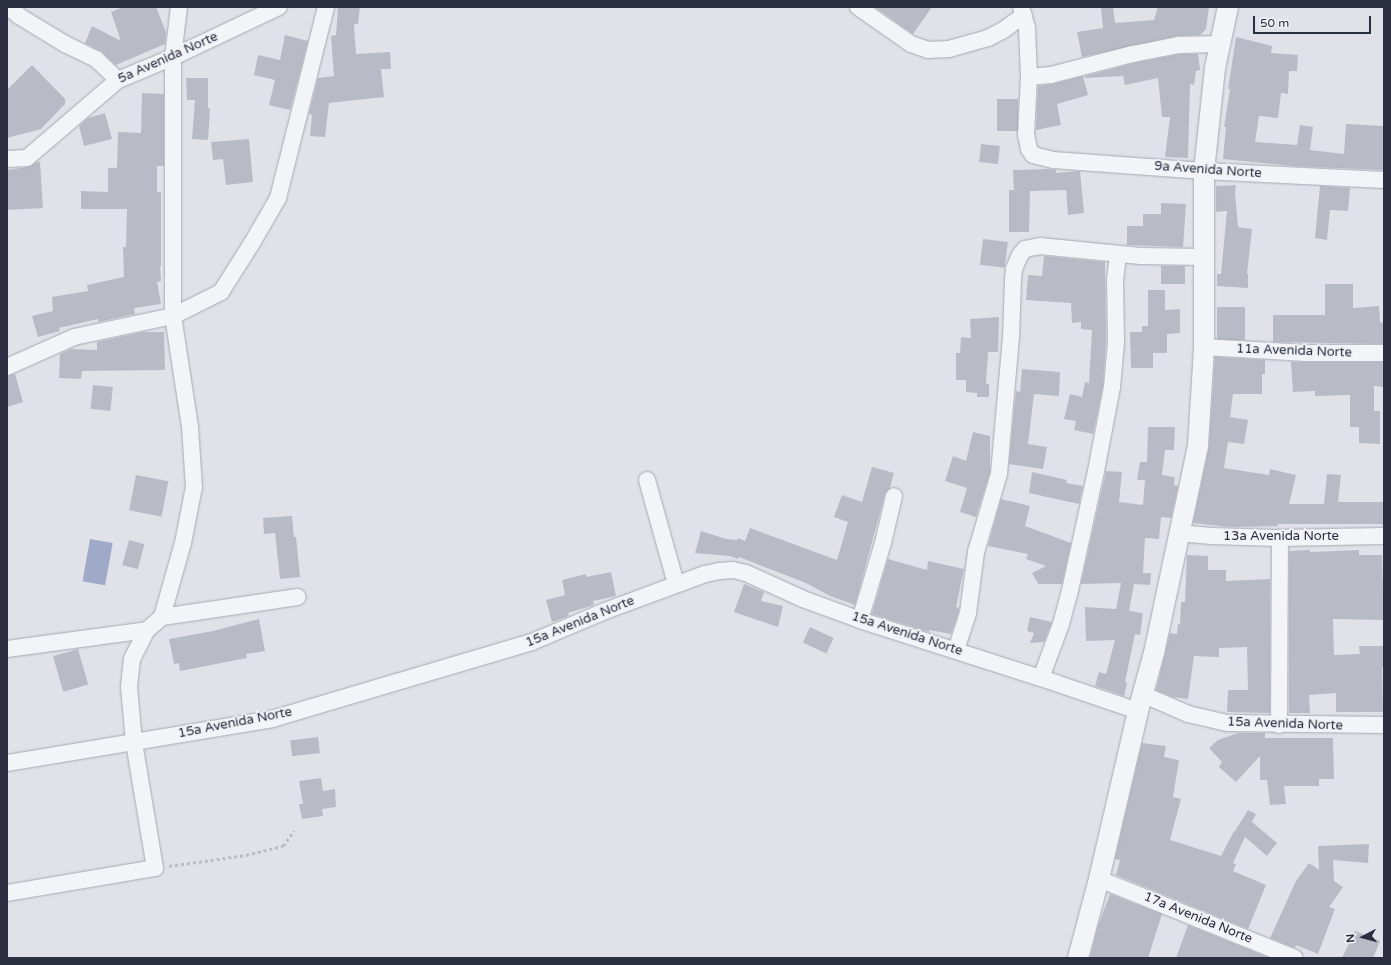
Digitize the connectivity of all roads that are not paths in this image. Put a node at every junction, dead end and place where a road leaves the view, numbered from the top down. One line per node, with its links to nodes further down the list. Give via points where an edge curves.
1 (8, 7): 11 (street, via 38,28 96,59)
2 (179, 7): 9 (street)
3 (279, 7): 9 (street, 5a Avenida Norte)
4 (326, 7): 17 (street, via 278,198 221,292)
5 (858, 7): 7 (street, via 915,46 936,51 965,46 988,38 1002,31)
6 (1228, 7): 8 (street)
7 (1023, 11): 10 (street, via 1027,28)
8 (1219, 44): 10 (street, via 1179,45 1051,75); 13 (street)
9 (173, 57): 11 (street, 5a Avenida Norte); 17 (street)
10 (1029, 77): 13 (street, 9a Avenida Norte, via 1026,134 1033,155 1053,160)
11 (118, 80): 12 (street, 5a Avenida Norte, via 26,158)
12 (7, 159)
13 (1204, 171): 14 (street, 9a Avenida Norte); 16 (street)
14 (1384, 180)
15 (1118, 254): 16 (street); 32 (street, via 1040,246 1025,249 1017,261 1013,280 1012,338 999,474 976,552 968,612); 33 (street, via 1112,387 1069,595)
16 (1204, 257): 18 (street)
17 (173, 316): 20 (street, via 74,337); 28 (street, via 190,427 194,487 183,543)
18 (1204, 347): 19 (street, 11a Avenida Norte, via 1306,353); 23 (street, via 1198,446)
19 (1384, 353)
20 (7, 367)
21 (647, 480): 26 (street)
22 (894, 496): 29 (street, via 884,543)
23 (1178, 533): 25 (street, 13a Avenida Norte); 34 (street, via 1154,653)
24 (1384, 536): 25 (street, 13a Avenida Norte)
25 (1280, 538): 35 (street)
26 (676, 584): 29 (street, 15a Avenida Norte, via 705,574 733,570); 37 (street, 15a Avenida Norte, via 532,642 422,676 272,719)
27 (298, 597): 28 (street)
28 (162, 617): 30 (street)
29 (860, 620): 32 (street, 15a Avenida Norte)
30 (147, 630): 31 (street); 37 (street, via 132,659 128,687)
31 (7, 649)
32 (956, 650): 33 (street, 15a Avenida Norte)
33 (1042, 678): 34 (street, 15a Avenida Norte)
34 (1140, 703): 35 (street, 15a Avenida Norte, via 1227,723); 39 (street)
35 (1279, 725): 36 (street, 15a Avenida Norte)
36 (1384, 725)
37 (134, 742): 38 (street, 15a Avenida Norte); 40 (street, via 155,868)
38 (7, 763)
39 (1099, 879): 41 (street); 42 (street, 17a Avenida Norte)
40 (7, 893)
41 (1078, 958)
42 (1295, 958)

